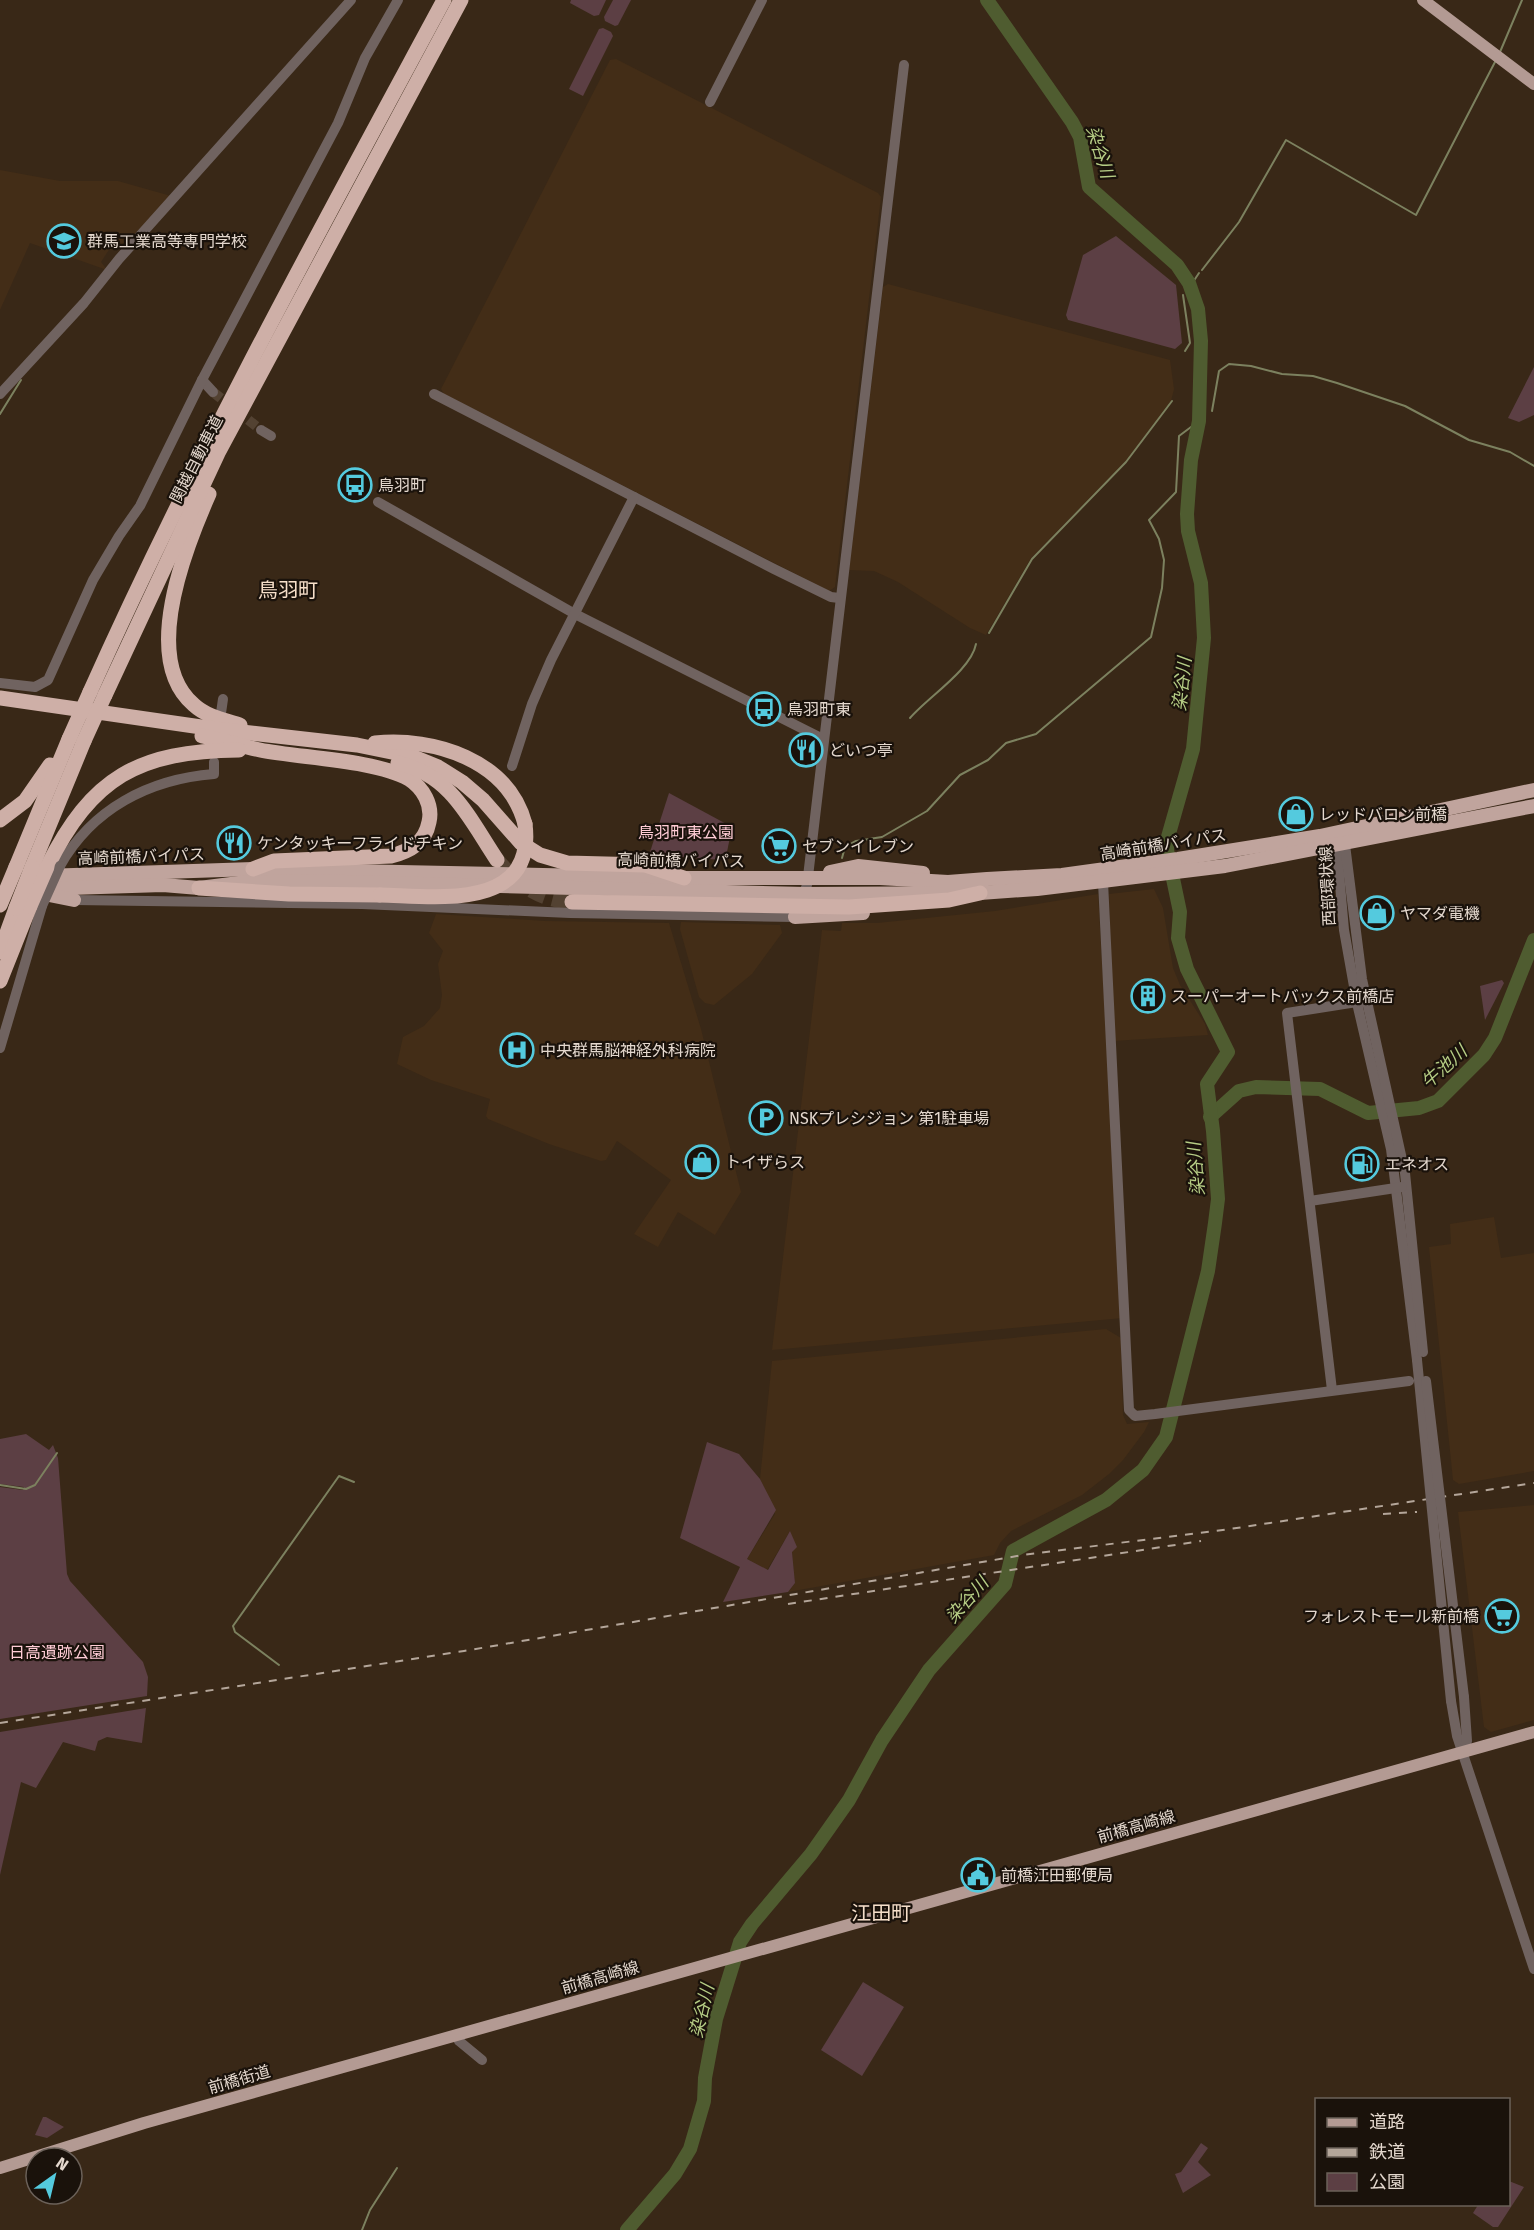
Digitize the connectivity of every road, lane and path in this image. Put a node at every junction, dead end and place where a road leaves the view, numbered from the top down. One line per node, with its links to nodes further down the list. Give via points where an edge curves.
1 (351, 0): 13 (street)
2 (398, 0): 11 (street, via 365,58 323,152)
3 (444, 0): 22 (highway, 関越自動車道, via 270,323 139,583)
4 (461, 0): 10 (highway, 関越自動車道)
5 (762, 0): 9 (street)
6 (1423, 0): 8 (main road)
7 (904, 65): 19 (street)
8 (1534, 84)
9 (710, 102)
10 (288, 319): 22 (highway, 関越自動車道); 27 (highway, via 189,541 168,643 175,681 194,706 212,716)
11 (202, 380): 12 (street); 21 (street, via 132,521 93,580 48,680 35,687)
12 (213, 392)
13 (0, 394)
14 (434, 394): 17 (street)
15 (261, 430): 16 (street)
16 (272, 436)
17 (634, 497): 19 (street); 20 (street)
18 (378, 502): 20 (street)
19 (839, 598): 28 (street)
20 (575, 614): 28 (street); 34 (street, via 532,704)
21 (0, 683)
22 (92, 693): 29 (highway, 関越自動車道, bridge); 29 (highway)
23 (0, 698): 27 (highway, via 215,729)
24 (223, 699): 26 (street)
25 (0, 708): 31 (highway, via 204,737)
26 (221, 714)
27 (269, 733): 30 (highway)
28 (823, 739): 43 (street)
29 (72, 740): 37 (highway, via 17,808); 40 (highway, 関越自動車道)
30 (357, 745): 44 (highway, via 411,756 452,775 483,800 521,843 540,855 567,863 645,865); 47 (highway, bridge, via 395,741 421,744 470,759 492,774 507,789 525,824 525,845 519,864 507,879 493,889 461,897)
31 (260, 750): 33 (highway); 40 (highway, via 183,753 122,774 95,794)
32 (214, 762): 40 (street, via 214,774 157,786 115,805)
33 (354, 764): 39 (highway, via 398,763 437,780 457,797); 42 (highway, via 402,776 421,789 430,810 429,825 420,842 391,856 274,861)
34 (512, 766)
35 (1534, 790): 38 (highway, 高崎前橋バイパス)
36 (1534, 806): 38 (highway, 高崎前橋バイパス)
37 (0, 820)
38 (1342, 840): 41 (highway, 高崎前橋バイパス); 58 (street, 西部環状線)
39 (496, 860)
40 (39, 867): 53 (highway, 関越自動車道, bridge); 55 (highway, bridge)
41 (1159, 868): 43 (highway, 高崎前橋バイパス, via 948,882); 46 (highway, 高崎前橋バイパス)
42 (253, 869): 44 (highway, 高崎前橋バイパス); 45 (highway, 高崎前橋バイパス)
43 (808, 877): 44 (highway, 高崎前橋バイパス); 54 (street)
44 (684, 878)
45 (0, 879)
46 (1102, 882): 48 (highway, 高崎前橋バイパス); 64 (street, via 1129,1410 1136,1416)
47 (199, 888): 49 (highway, 高崎前橋バイパス, via 74,886); 54 (highway, 高崎前橋バイパス, via 307,881)
48 (1037, 889): 50 (highway, 高崎前橋バイパス); 54 (highway, 高崎前橋バイパス, via 1008,898)
49 (5, 892): 51 (highway)
50 (980, 893): 54 (highway, via 949,900)
51 (74, 900): 54 (street, via 435,906 675,916)
52 (572, 902): 54 (highway)
53 (0, 904)
54 (800, 906)
55 (29, 907): 56 (highway); 57 (highway); 59 (street)
56 (0, 952)
57 (0, 981)
58 (1361, 1002): 60 (street, 西部環状線, via 1391,1123); 61 (street, via 1287,1013)
59 (0, 1048)
60 (1402, 1187): 61 (street); 62 (street)
61 (1310, 1201): 64 (street)
62 (1420, 1360): 66 (street, bridge, via 1451,1701); 66 (street, bridge, via 1464,1697 1467,1741)
63 (1409, 1381): 64 (street)
64 (1332, 1390)
65 (1534, 1732): 66 (main road, 前橋高崎線)
66 (1463, 1751): 67 (street); 68 (main road, 前橋高崎線)
67 (1534, 1969)
68 (488, 2026): 69 (main road, 前橋街道)
69 (456, 2035): 70 (street); 71 (main road, 前橋街道, via 144,2123)
70 (482, 2060)
71 (0, 2169)

